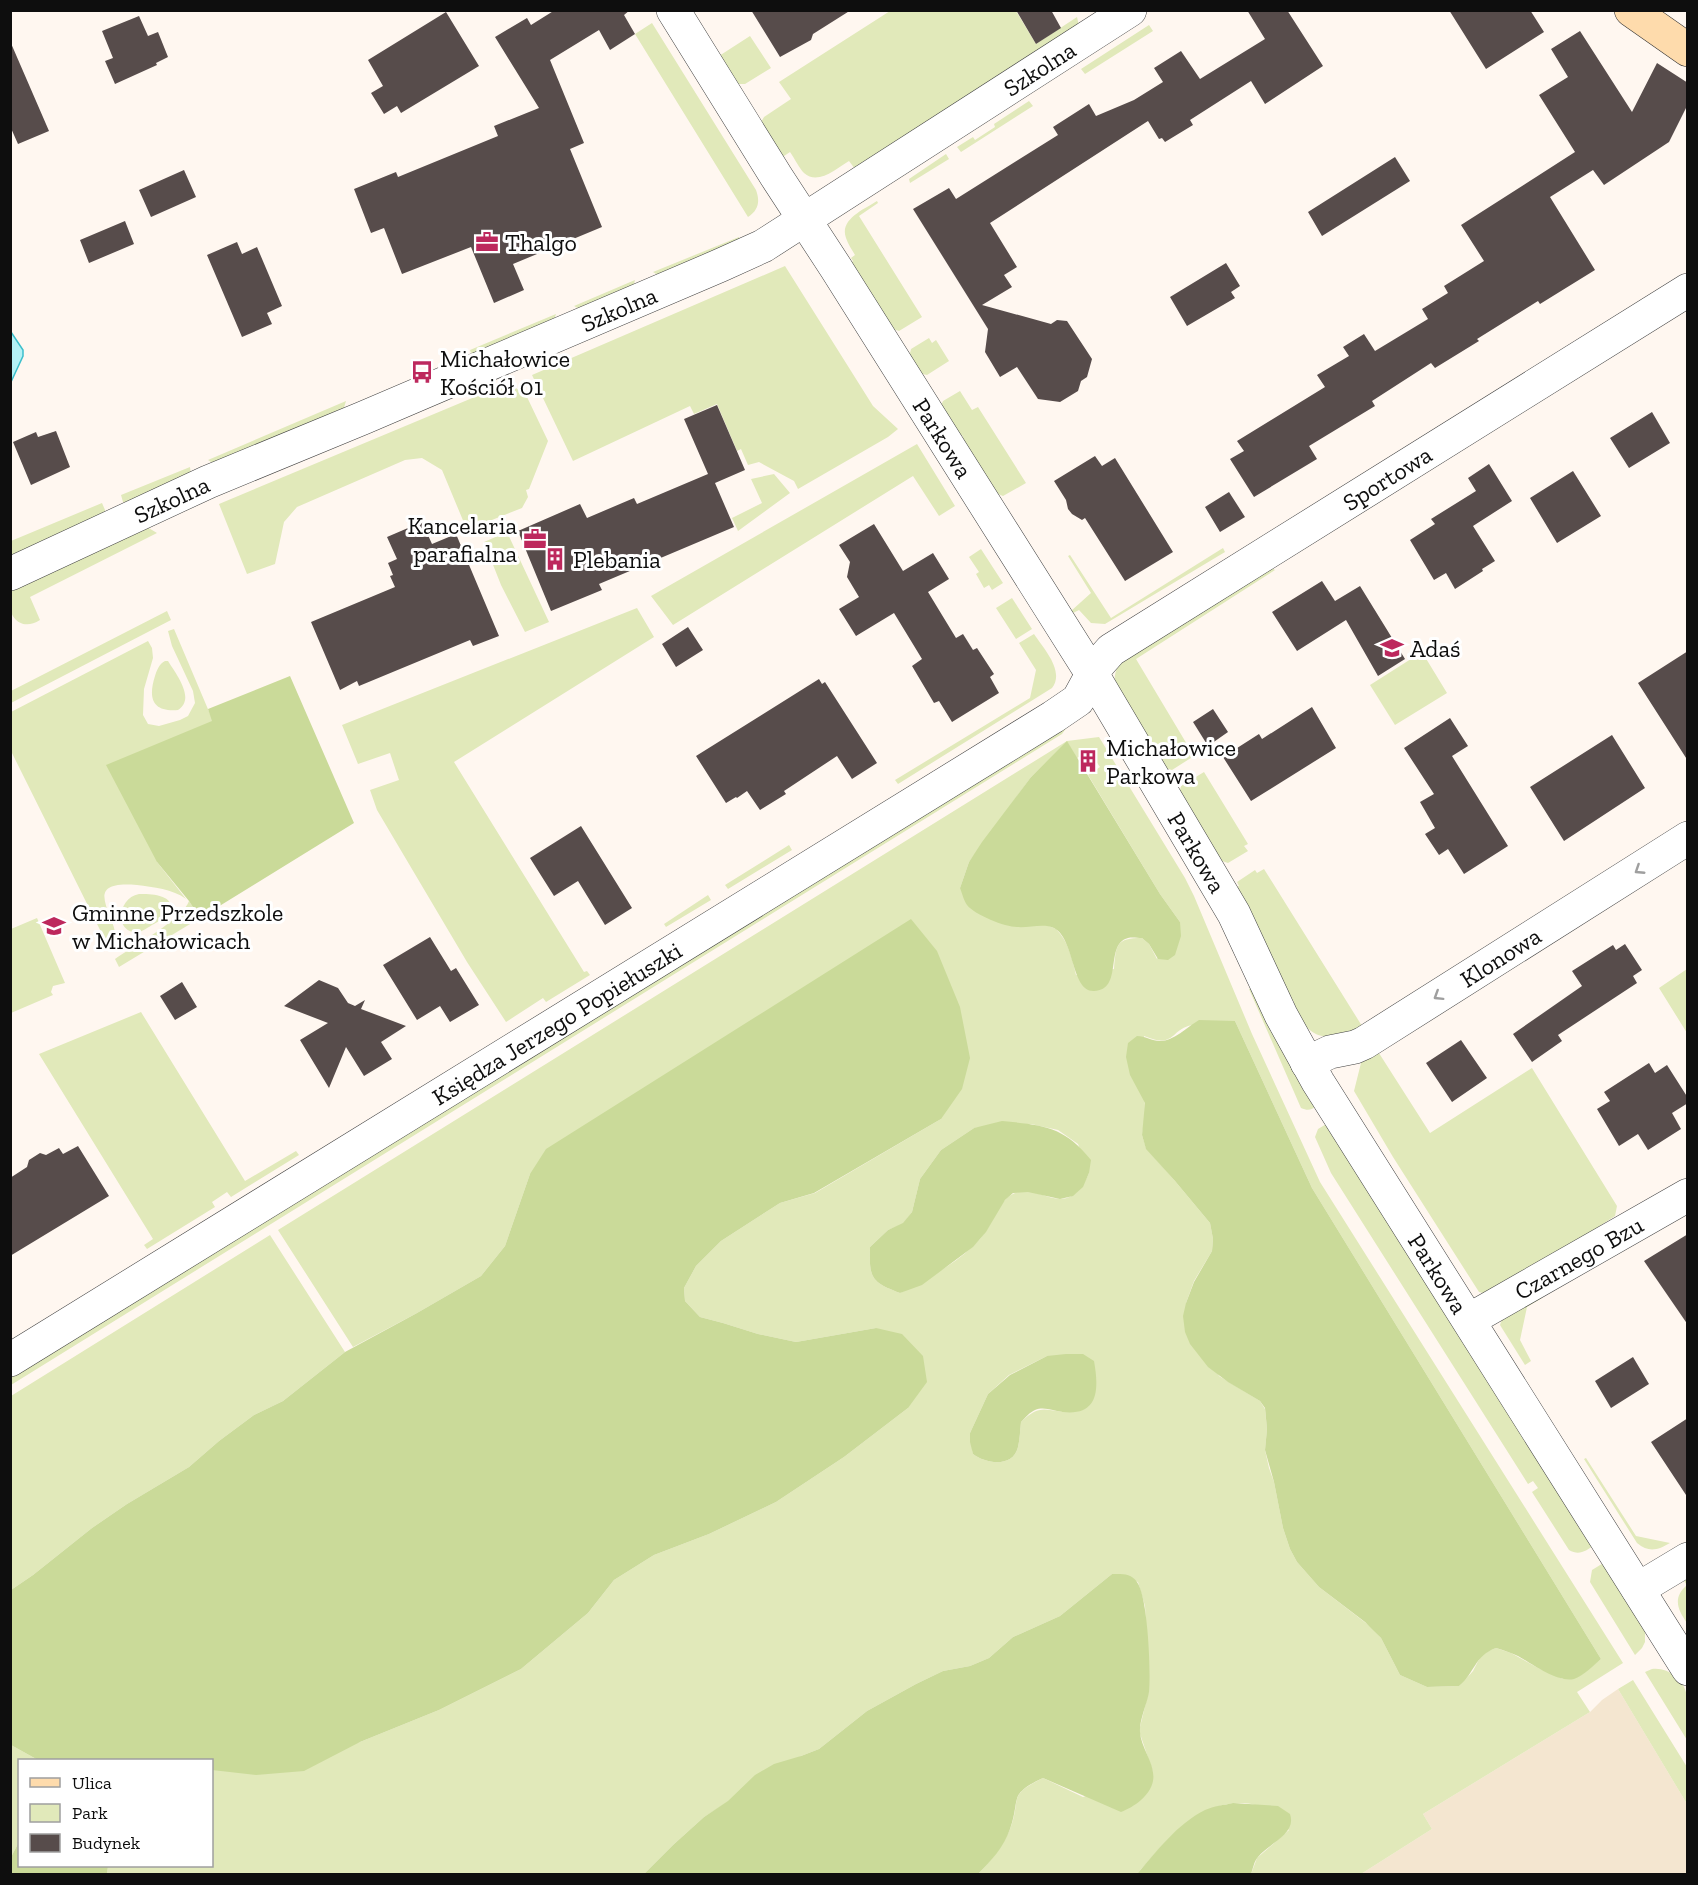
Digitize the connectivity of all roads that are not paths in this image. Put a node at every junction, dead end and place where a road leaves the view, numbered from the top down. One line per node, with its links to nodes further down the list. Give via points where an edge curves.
1 (673, 10): 5 (street, Parkowa)
2 (1130, 10): 5 (street, Szkolna)
3 (1631, 10): 4 (street)
4 (1688, 50)
5 (804, 219): 7 (street, Szkolna, via 763,246 721,265 208,482); 8 (street, Parkowa)
6 (1688, 290): 8 (street, Sportowa, via 1110,650)
7 (10, 574)
8 (1092, 674): 10 (street, Parkowa, via 1234,914); 13 (street, Księdza Jerzego Popiełuszki, via 1078,700 1053,717)
9 (1688, 838): 10 (street, Klonowa, one-way to 10, via 1364,1043)
10 (1307, 1063): 12 (street, Parkowa)
11 (1688, 1195): 12 (street, Czarnego Bzu)
12 (1469, 1320): 15 (street, Parkowa)
13 (10, 1360)
14 (1688, 1559): 15 (street)
15 (1638, 1589): 16 (street, Parkowa)
16 (1688, 1669)

